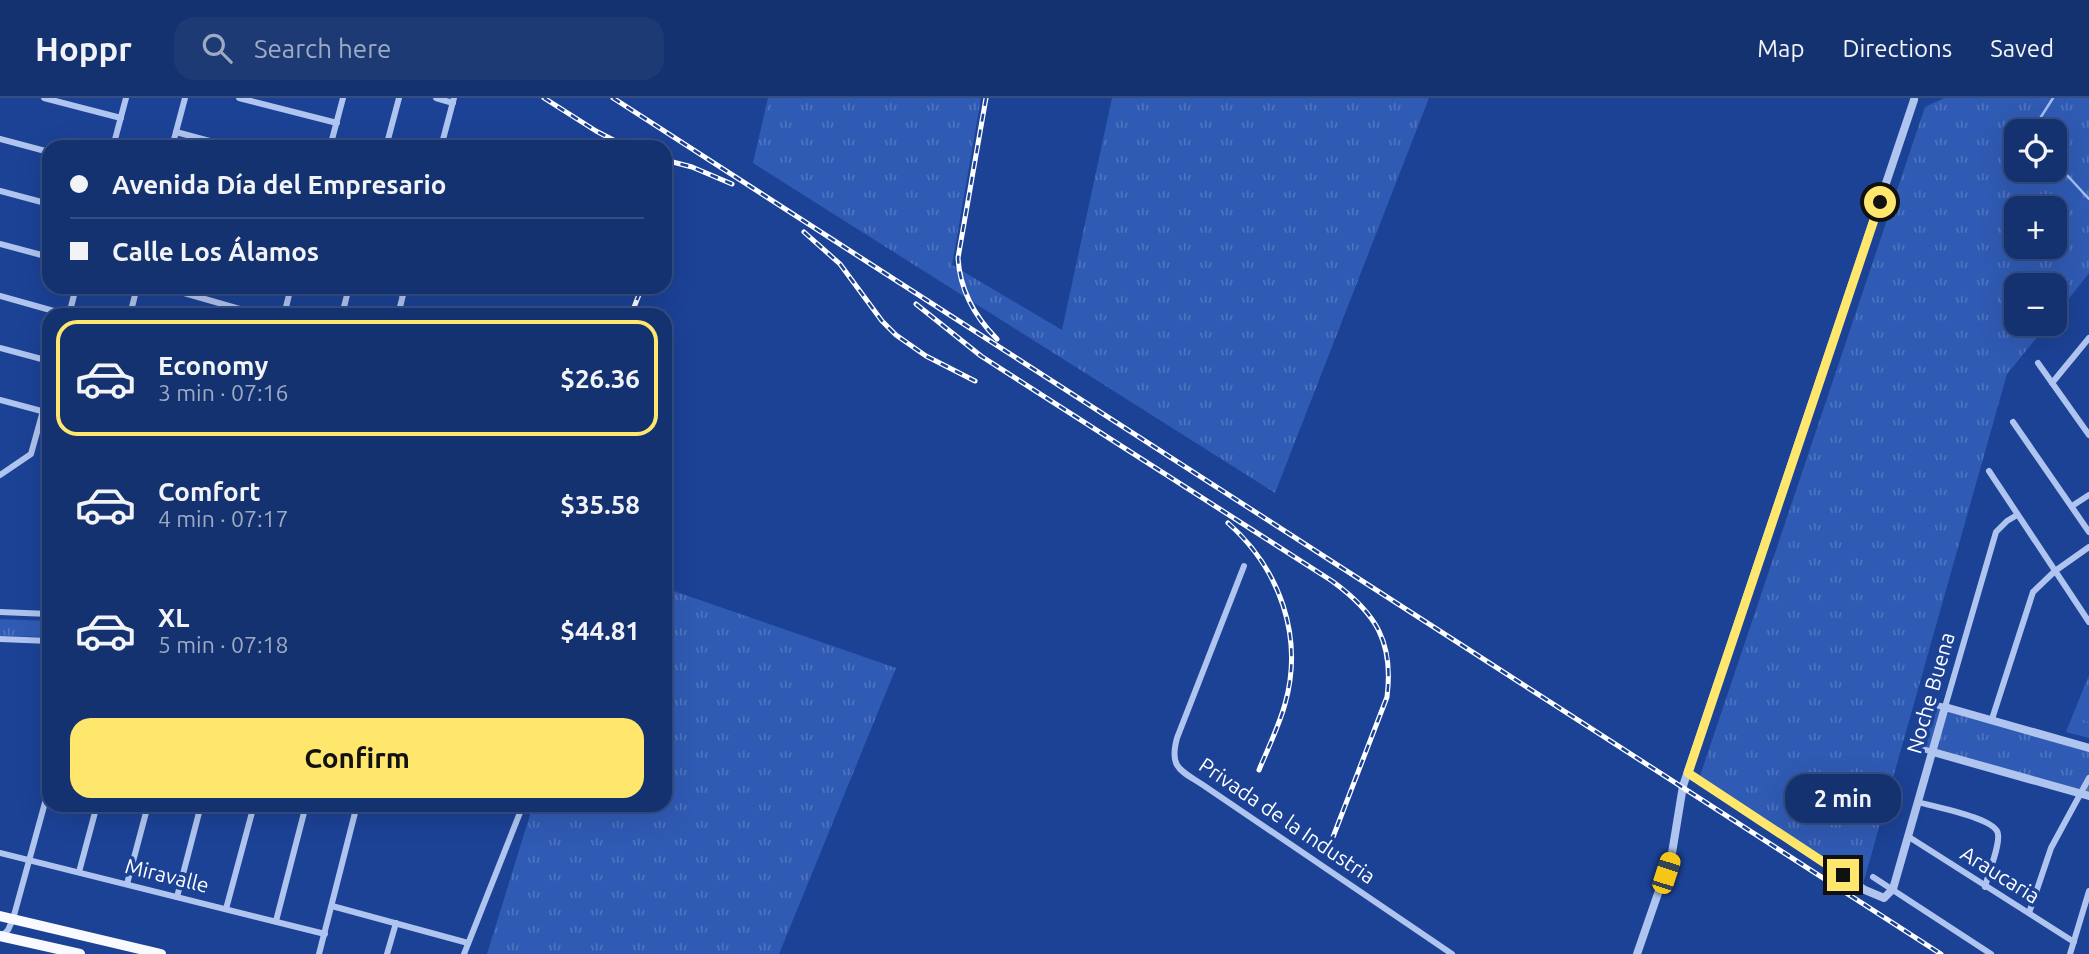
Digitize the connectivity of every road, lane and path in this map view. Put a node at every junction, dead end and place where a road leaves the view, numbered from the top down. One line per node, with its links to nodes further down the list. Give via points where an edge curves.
1 (44, 98): 10 (street)
2 (126, 98): 10 (street)
3 (185, 98): 12 (street)
4 (239, 98): 11 (street)
5 (344, 98): 11 (street)
6 (399, 98): 18 (street)
7 (436, 98): 9 (street)
8 (1915, 99): 59 (street)
9 (453, 101): 19 (street)
10 (121, 118): 14 (street)
11 (337, 122): 17 (street)
12 (176, 132): 15 (street); 16 (street)
13 (0, 139): 20 (street)
14 (115, 140)
15 (174, 140)
16 (206, 140)
17 (332, 140)
18 (388, 140)
19 (443, 140)
20 (42, 150)
21 (0, 191): 22 (street)
22 (42, 202)
23 (0, 244): 24 (street)
24 (42, 255)
25 (188, 294): 28 (street)
26 (0, 296): 27 (street)
27 (43, 308)
28 (236, 308)
29 (2089, 338): 33 (street)
30 (0, 348): 31 (street)
31 (42, 359)
32 (2038, 363): 33 (street)
33 (2052, 383): 38 (street)
34 (0, 400): 35 (street)
35 (42, 412)
36 (2014, 422): 42 (street)
37 (42, 424): 40 (street, via 31,454)
38 (2089, 434)
39 (1989, 471): 43 (street)
40 (0, 475)
41 (2089, 495): 42 (street)
42 (2072, 506): 44 (street)
43 (2017, 515): 47 (street); 54 (street, Noche Buena, via 1996,532)
44 (2089, 532)
45 (2089, 547): 47 (street)
46 (1244, 566): 98 (street, Privada de la Industria, via 1177,738 1173,760 1177,768)
47 (2055, 571): 50 (street); 55 (street, via 2030,597)
48 (0, 612): 49 (street)
49 (42, 614)
50 (2089, 622)
51 (0, 639): 52 (street)
52 (42, 641)
53 (1925, 702): 54 (street)
54 (1945, 707): 55 (street); 58 (street, Noche Buena)
55 (1992, 719): 57 (street)
56 (1913, 746): 58 (street)
57 (2089, 748)
58 (1933, 752): 61 (street); 63 (street, Noche Buena)
59 (1688, 773): 79 (street, via 1874,895 1884,898); 99 (street, via 1672,853)
60 (2089, 779): 61 (street)
61 (2080, 793): 62 (street); 84 (street, via 2057,833)
62 (2089, 796)
63 (1918, 802): 72 (street, Noche Buena); 78 (street, via 1997,829)
64 (43, 812): 74 (street)
65 (95, 812): 75 (street)
66 (146, 812): 77 (street)
67 (199, 812): 81 (street)
68 (252, 812): 83 (street)
69 (304, 812): 87 (street)
70 (355, 812): 82 (street)
71 (520, 812): 92 (street)
72 (1909, 837): 78 (street, Araucaria); 79 (street, Noche Buena)
73 (0, 853): 74 (street, Miravalle)
74 (30, 860): 75 (street, Miravalle); 86 (street)
75 (79, 872): 77 (street, Miravalle)
76 (1873, 877): 79 (street)
77 (127, 884): 81 (street, Miravalle)
78 (1985, 887): 84 (street, Araucaria)
79 (1893, 889): 100 (street)
80 (2089, 891): 91 (street)
81 (177, 897): 83 (street, Miravalle)
82 (332, 906): 88 (street); 89 (street)
83 (226, 909): 87 (street, Miravalle)
84 (2029, 914): 91 (street, Araucaria)
85 (0, 916): 86 (main road)
86 (13, 919): 90 (street); 94 (main road)
87 (276, 921): 89 (street, Miravalle)
88 (396, 923): 92 (street); 96 (street)
89 (325, 933): 95 (street)
90 (1, 937): 93 (main road)
91 (2074, 942): 101 (street)
92 (468, 943): 97 (street)
93 (80, 954)
94 (161, 954)
95 (319, 954)
96 (387, 954)
97 (464, 954)
98 (1452, 954)
99 (1637, 954)
100 (1991, 954)
101 (2070, 954)

